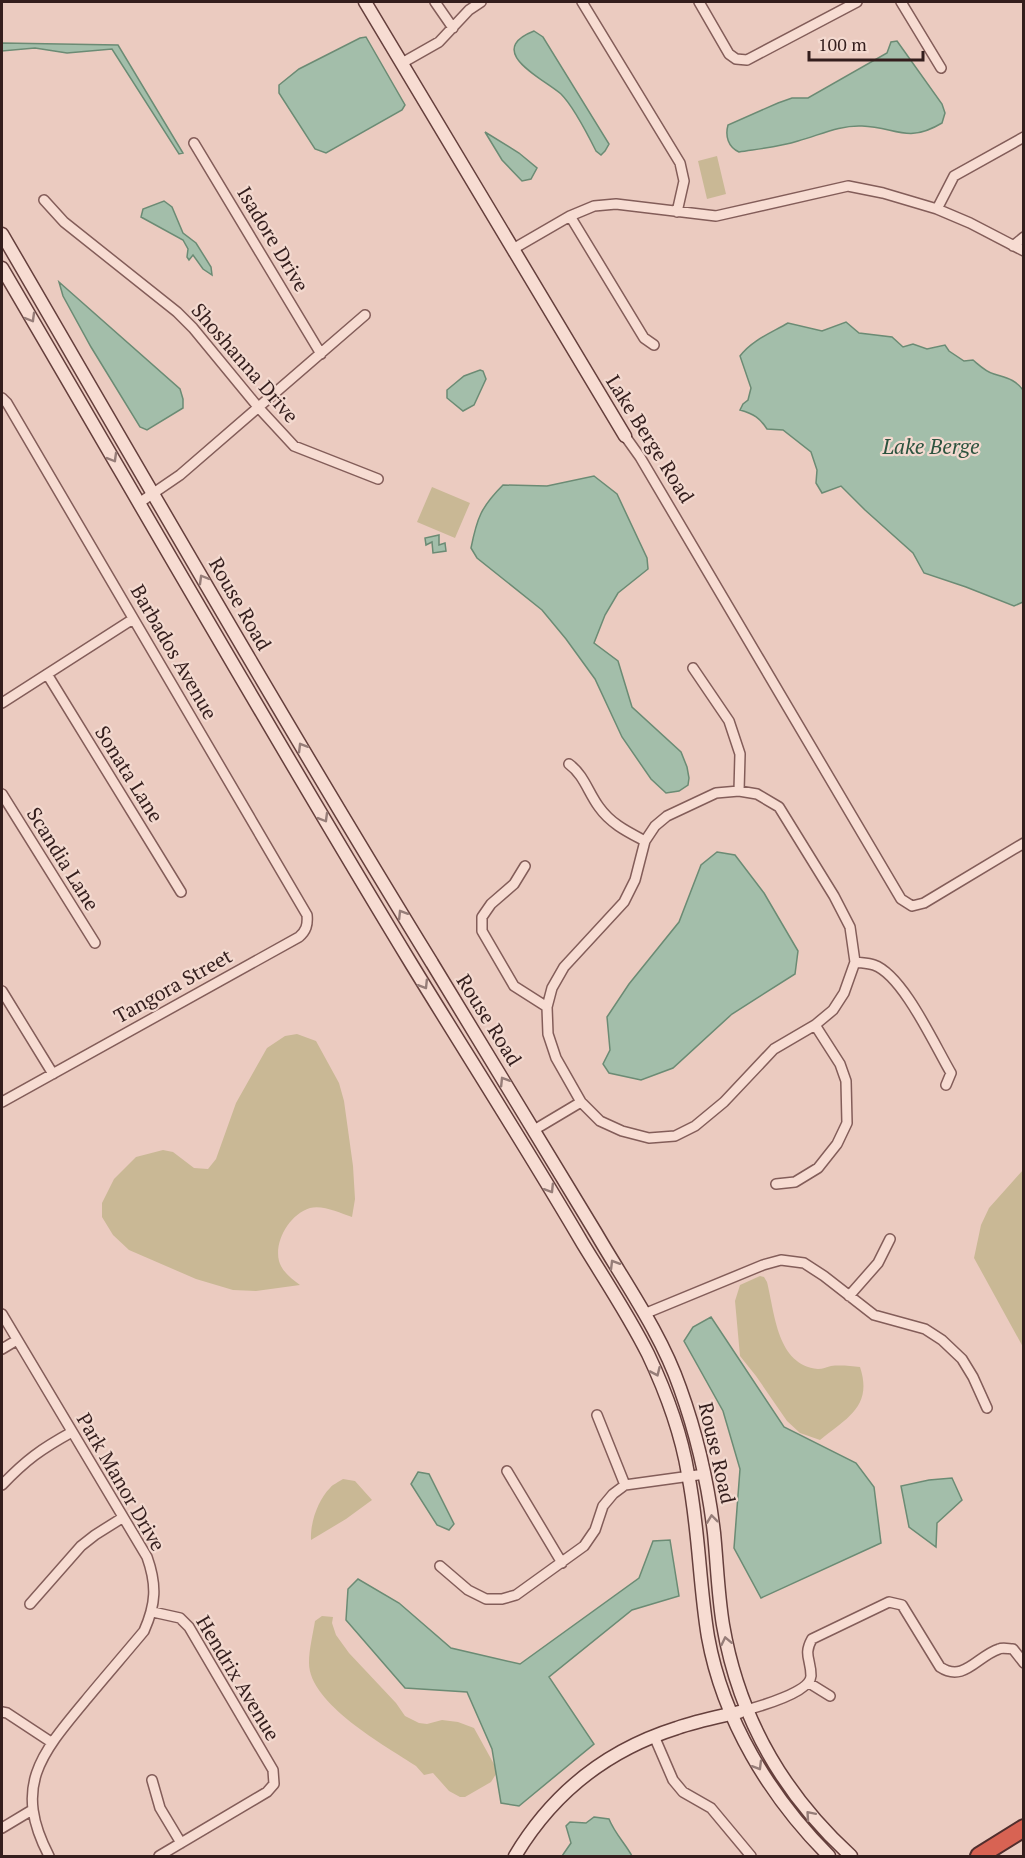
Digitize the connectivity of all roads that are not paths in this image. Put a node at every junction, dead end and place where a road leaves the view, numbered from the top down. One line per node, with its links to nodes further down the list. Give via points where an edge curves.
1 (365, 2): 9 (street, Lake Berge Road)
2 (435, 2): 8 (street)
3 (481, 2): 8 (street)
4 (582, 2): 15 (street, via 680,163 684,181)
5 (699, 2): 6 (street, via 729,54 747,60)
6 (857, 2)
7 (901, 2): 10 (street)
8 (453, 28): 9 (street, via 439,42)
9 (402, 63): 20 (street, Lake Berge Road)
10 (941, 68)
11 (1023, 137): 14 (street, via 954,176)
12 (194, 143): 25 (street, Isadore Drive)
13 (44, 200): 27 (street, Shoshanna Drive, via 64,222 177,312)
14 (937, 209): 15 (street, via 848,186 716,216); 19 (street)
15 (677, 212): 16 (street, via 616,204 594,206)
16 (570, 216): 20 (street); 24 (street, via 644,338)
17 (2, 234): 30 (street, Rouse Road)
18 (1023, 237): 19 (street)
19 (1013, 246): 21 (street)
20 (513, 249): 28 (street, Lake Berge Road)
21 (1023, 251)
22 (2, 268): 31 (street, Rouse Road, one-way to 31)
23 (365, 315): 25 (street)
24 (654, 345)
25 (321, 354): 27 (street)
26 (2, 398): 32 (street, Barbados Avenue)
27 (258, 407): 29 (street, Shoshanna Drive, via 294,446); 30 (street, via 180,475)
28 (625, 436): 40 (street, Lake Berge Road, via 901,899 912,906 924,903)
29 (378, 479)
30 (153, 493): 31 (street); 53 (street, Rouse Road, one-way to 30)
31 (139, 502): 66 (street, Rouse Road, one-way to 66, via 340,846 642,1344 673,1414)
32 (133, 619): 34 (street); 43 (street, Barbados Avenue, via 307,915)
33 (693, 668): 37 (street, via 729,721 740,754)
34 (47, 674): 35 (street); 42 (street, Sonata Lane)
35 (2, 703)
36 (569, 764): 39 (street, via 579,771 599,807 614,823)
37 (739, 791): 39 (street, via 716,793 677,810 655,826); 45 (street, via 757,794 779,807 850,927)
38 (2, 794): 44 (street, Scandia Lane)
39 (645, 841): 47 (street, via 624,902 564,967)
40 (1023, 843)
41 (525, 866): 47 (street, via 514,884 482,917 482,931 514,986)
42 (181, 892)
43 (307, 927): 49 (street, Tangora Street, via 299,937)
44 (95, 943)
45 (855, 962): 48 (street, via 844,993 833,1010); 50 (street, via 874,965 890,975 909,1000 951,1073)
46 (2, 991): 49 (street)
47 (547, 1007): 52 (street, via 548,1034 556,1058)
48 (815, 1025): 52 (street, via 774,1049 724,1102 695,1126 675,1136 650,1138 622,1131 600,1121); 54 (street, via 846,1081 846,1122 837,1144 818,1168 795,1182)
49 (53, 1074): 51 (street)
50 (946, 1085)
51 (2, 1102)
52 (581, 1102): 53 (street)
53 (534, 1130): 58 (street, Rouse Road, one-way to 53)
54 (776, 1184)
55 (891, 1239): 56 (street, via 878,1263)
56 (849, 1296): 58 (street, via 804,1263 781,1260); 61 (street, via 874,1315 925,1329 942,1340 962,1359)
57 (2, 1314): 59 (street, Park Manor Drive)
58 (644, 1314): 65 (street, Rouse Road, via 677,1380 694,1426)
59 (17, 1340): 60 (street); 63 (street, Park Manor Drive)
60 (2, 1350)
61 (987, 1408)
62 (597, 1414): 68 (street)
63 (72, 1432): 67 (street, via 31,1456); 69 (street, Park Manor Drive)
64 (507, 1471): 70 (street)
65 (705, 1474): 66 (street); 77 (street, Rouse Road, one-way to 65, via 722,1620)
66 (689, 1476): 68 (street); 79 (street, Rouse Road, via 708,1637)
67 (2, 1485)
68 (625, 1485): 70 (street, via 603,1506 585,1546)
69 (122, 1518): 72 (street, via 81,1546); 73 (street, Park Manor Drive, via 147,1557 152,1573)
70 (562, 1563): 71 (street, via 516,1595 502,1599 486,1599 468,1590)
71 (440, 1566)
72 (30, 1604)
73 (153, 1612): 81 (street, Park Manor Drive, via 144,1631); 86 (street, Hendrix Avenue, via 180,1618 189,1627 273,1770 274,1784 267,1792)
74 (1023, 1663): 75 (street, via 1013,1649 1000,1648 960,1672 949,1673 940,1667 902,1605 889,1602 812,1639 806,1650)
75 (809, 1683): 76 (street); 77 (street, via 803,1689)
76 (830, 1696)
77 (746, 1710): 79 (street); 92 (street, Rouse Road, one-way to 77, via 800,1804)
78 (2, 1712): 81 (street)
79 (731, 1714): 80 (street); 91 (street, Rouse Road, one-way to 91, via 775,1793)
80 (654, 1736): 89 (street, via 623,1749 562,1794); 90 (street, via 673,1780 683,1792 711,1808)
81 (51, 1742): 83 (street, Park Manor Drive, via 38,1767)
82 (152, 1780): 86 (street, via 160,1808)
83 (32, 1810): 84 (street); 87 (street, Park Manor Drive)
84 (2, 1828)
85 (1023, 1828): 93 (highway)
86 (181, 1843): 88 (street)
87 (49, 1857)
88 (159, 1857)
89 (515, 1857)
90 (751, 1857)
91 (829, 1857)
92 (851, 1857)
93 (979, 1857)

